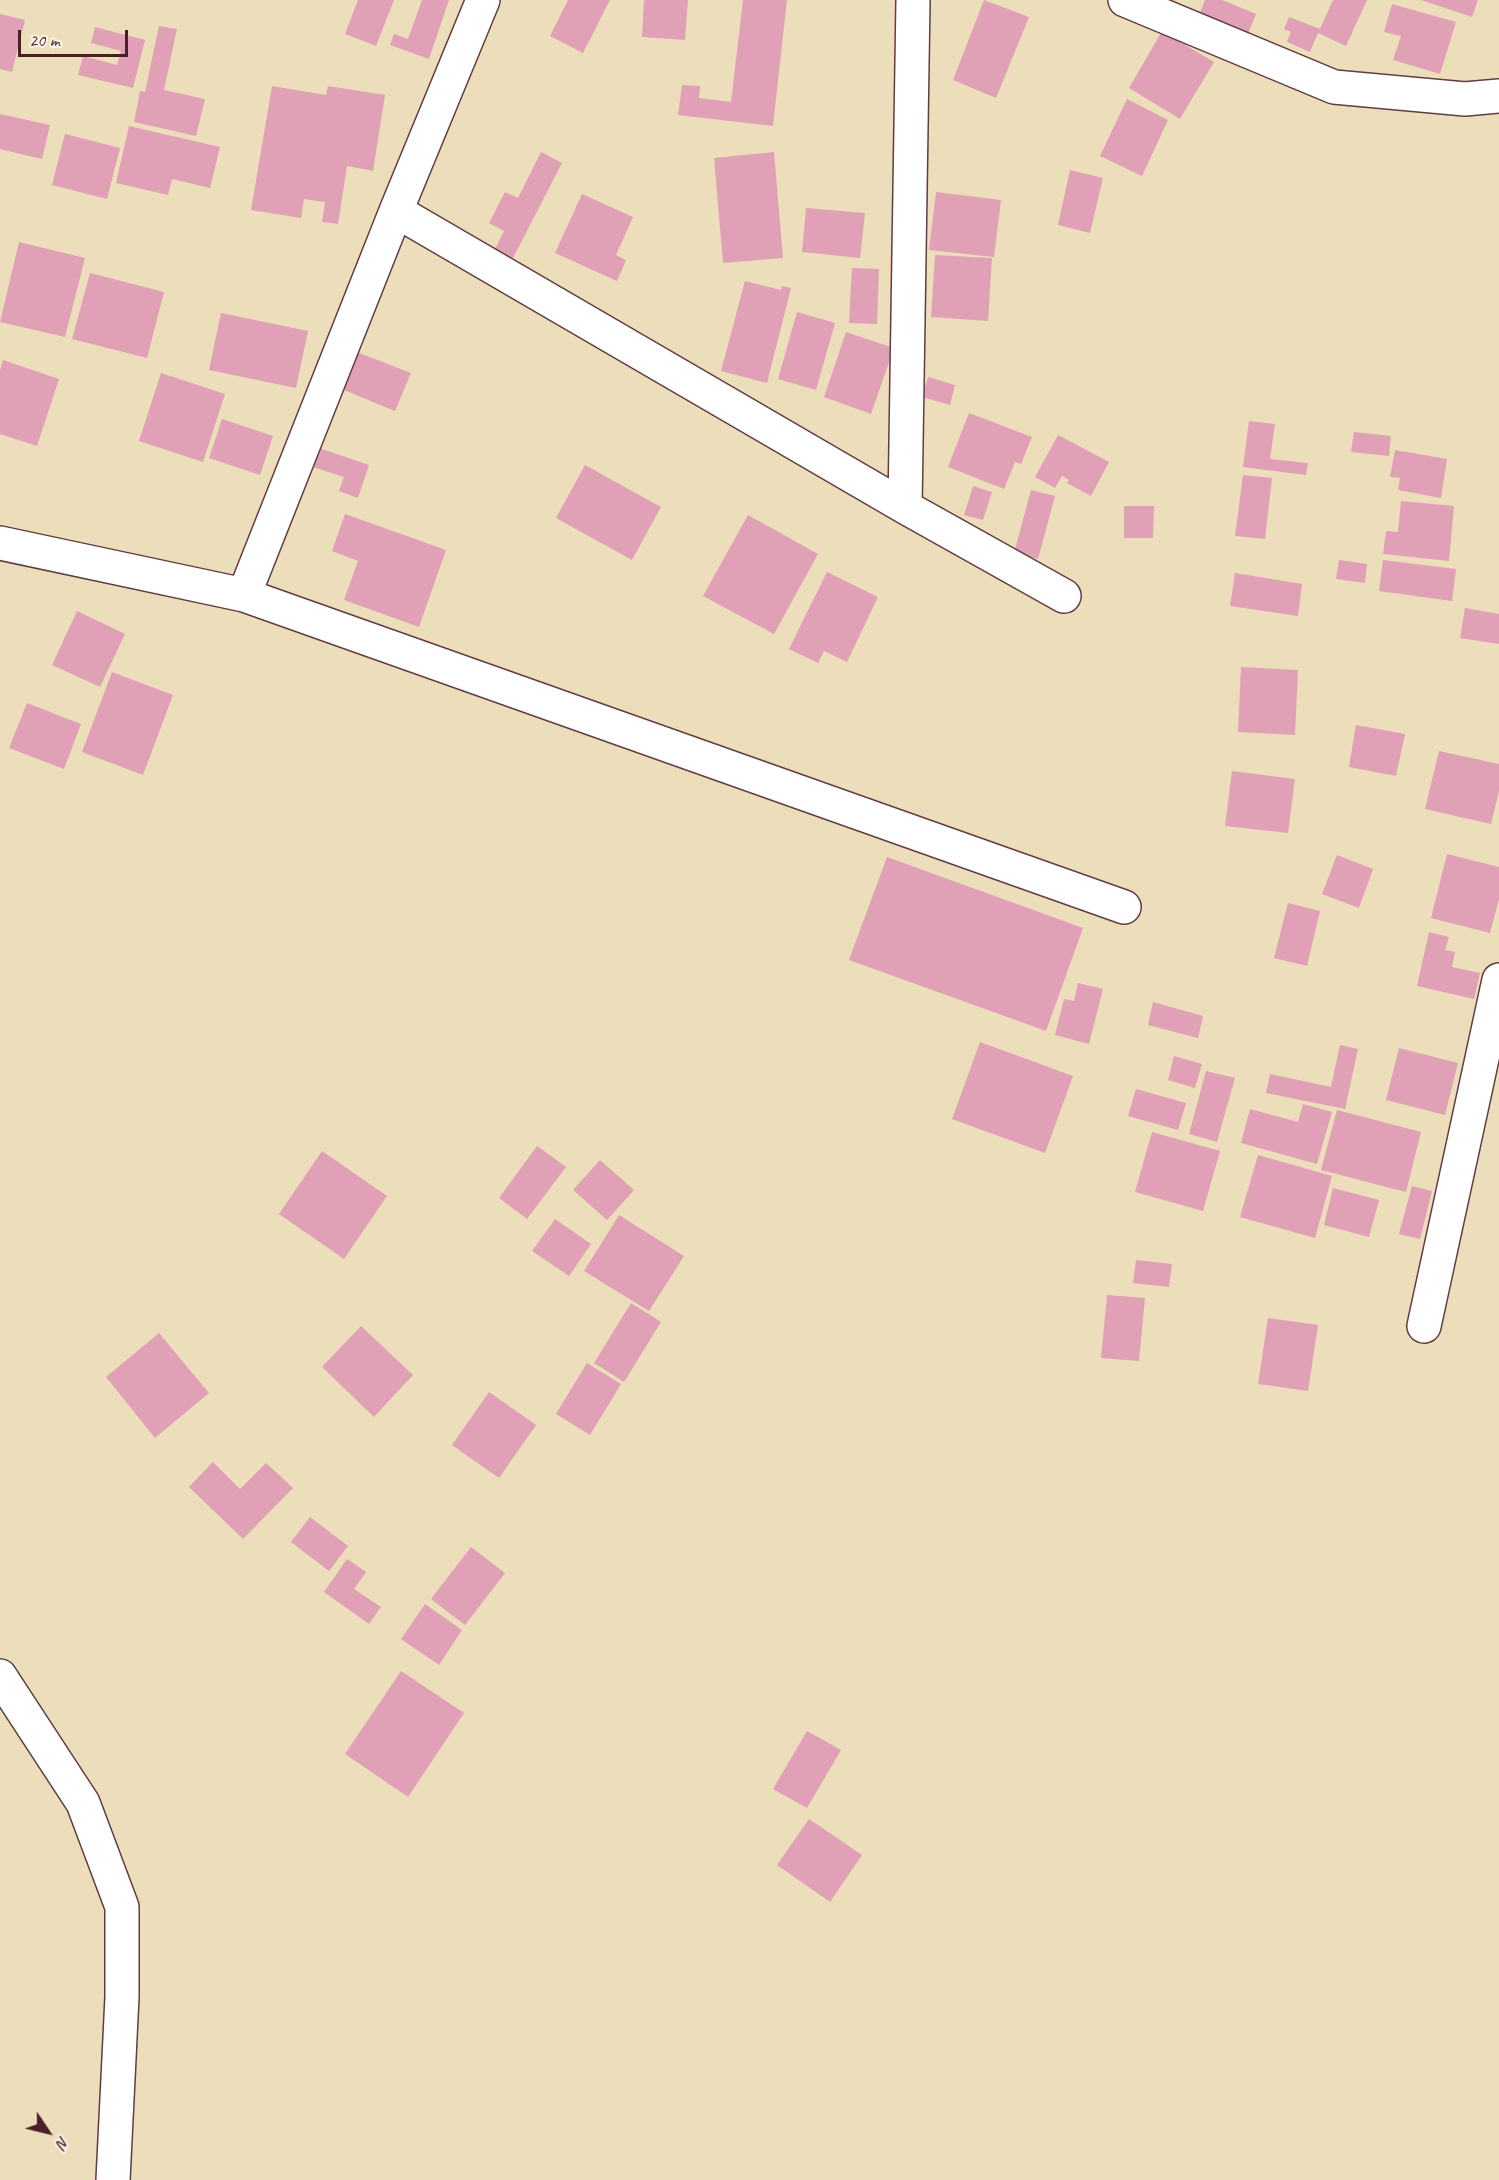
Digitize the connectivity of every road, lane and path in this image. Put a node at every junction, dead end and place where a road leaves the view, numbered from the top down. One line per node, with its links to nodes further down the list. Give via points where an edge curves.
1 (483, 0): 5 (street)
2 (914, 0): 6 (street)
3 (1125, 0): 4 (street, via 1334,87 1465,99)
4 (1499, 96)
5 (396, 211): 6 (street); 8 (street)
6 (905, 507): 9 (street)
7 (0, 543): 8 (street)
8 (244, 595): 10 (street)
9 (1064, 596)
10 (1124, 907)
11 (1499, 980): 12 (street)
12 (1424, 1326)
13 (0, 1676): 14 (street, via 83,1803 122,1906)
14 (113, 2180)

